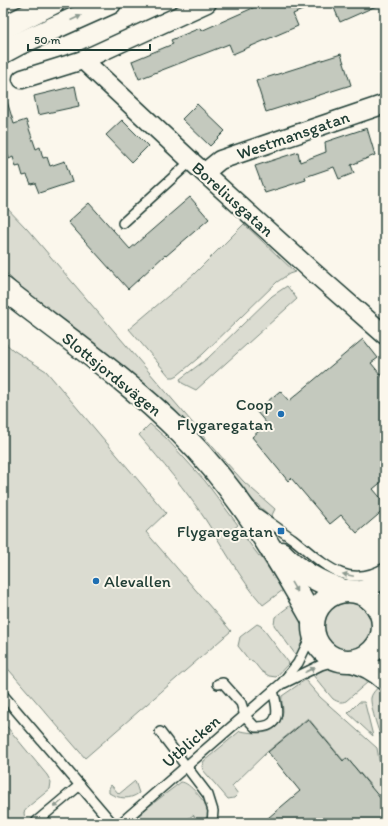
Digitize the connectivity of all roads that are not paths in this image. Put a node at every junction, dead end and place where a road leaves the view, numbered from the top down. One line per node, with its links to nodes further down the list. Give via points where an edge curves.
1 (53, 3): 4 (main road)
2 (110, 3): 5 (main road, one-way to 2)
3 (207, 3): 6 (street)
4 (3, 28)
5 (3, 52)
6 (83, 60): 7 (street); 9 (street, Boreliusgatan)
7 (22, 79)
8 (385, 104): 10 (street, Westmansgatan, via 220,160)
9 (191, 161): 10 (street, Boreliusgatan); 11 (lane)
10 (204, 173): 13 (street, Boreliusgatan)
11 (123, 223)
12 (8, 291): 14 (main road, Slottsjordsvägen, via 140,394 182,434)
13 (385, 336)
14 (240, 505): 15 (main road, Slottsjordsvägen); 16 (lane, one-way to 14, via 367,576 343,575 326,567 256,512)
15 (259, 530): 18 (main road, Slottsjordsvägen, via 284,557 305,574 326,585); 19 (main road, Slottsjordsvägen, one-way to 19)
16 (385, 568)
17 (385, 578): 18 (street, via 370,587)
18 (351, 592): 19 (main road, via 335,593 324,600 316,611); 20 (main road, Slottsjordsvägen, via 368,597 373,602 380,612)
19 (313, 626): 21 (main road, Slottsjordsvägen, via 316,641 322,650 329,656); 23 (lane, via 298,663)
20 (384, 626): 21 (main road, Slottsjordsvägen, via 380,641 373,651 364,658)
21 (345, 661): 22 (main road, Slottsjordsvägen, via 362,663); 23 (lane, one-way to 21, via 321,665)
22 (385, 679)
23 (282, 683): 25 (lane, Utblicken)
24 (218, 684): 27 (lane, via 228,688 241,703)
25 (273, 691): 27 (lane, Utblicken); 27 (lane, via 277,704 277,715 273,723 264,728 255,727)
26 (3, 695): 30 (lane)
27 (245, 716): 29 (lane, Utblicken)
28 (160, 732): 29 (lane)
29 (186, 766): 33 (lane, Utblicken); 34 (lane, via 208,794 213,811)
30 (80, 785): 31 (lane, one-way to 31); 32 (lane)
31 (38, 823)
32 (112, 823)
33 (121, 823)
34 (212, 823)

